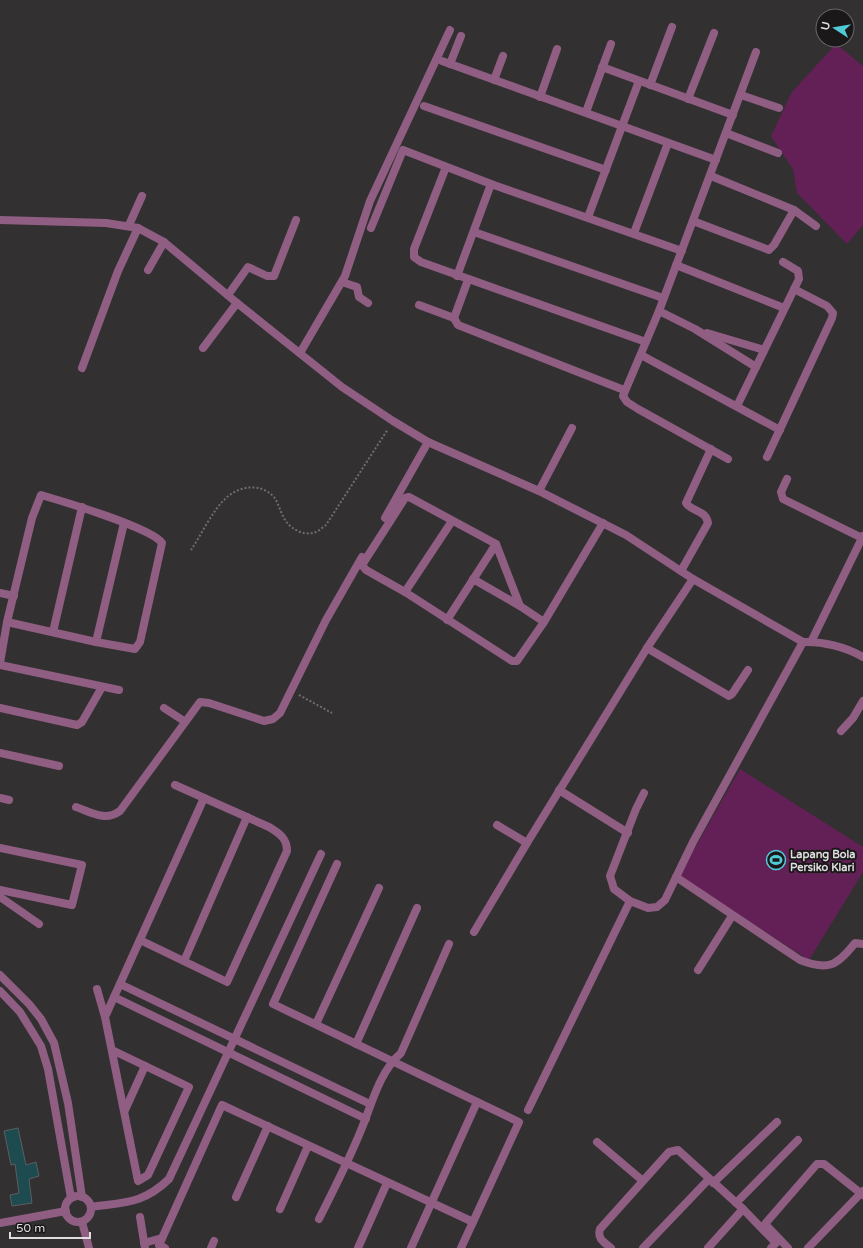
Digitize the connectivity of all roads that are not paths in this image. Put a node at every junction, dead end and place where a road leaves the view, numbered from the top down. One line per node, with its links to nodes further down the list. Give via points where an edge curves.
1 (672, 27): 12 (street)
2 (450, 30): 48 (street, via 370,202 352,260)
3 (714, 33): 15 (street)
4 (461, 36): 10 (street, via 446,63)
5 (611, 44): 9 (street)
6 (557, 49): 14 (street)
7 (756, 52): 13 (street)
8 (503, 56): 10 (street)
9 (602, 67): 11 (street); 18 (street)
10 (494, 80): 14 (street)
11 (639, 81): 12 (street); 20 (street)
12 (650, 85): 15 (street)
13 (741, 95): 17 (street); 19 (street)
14 (540, 96): 18 (street)
15 (688, 99): 19 (street)
16 (424, 106): 26 (street)
17 (779, 108)
18 (586, 112): 20 (street)
19 (733, 115): 21 (street)
20 (623, 126): 22 (street); 26 (street)
21 (726, 133): 23 (street); 24 (street)
22 (668, 143): 24 (street); 40 (street)
23 (778, 153)
24 (716, 160): 27 (street)
25 (446, 167): 28 (street); 38 (street, via 403,150); 46 (street, via 413,254 422,262)
26 (606, 170): 31 (street)
27 (711, 176): 30 (street); 34 (street)
28 (491, 184): 31 (street); 39 (street)
29 (142, 196): 35 (street)
30 (794, 210): 34 (street, via 774,246 769,250); 36 (street)
31 (588, 217): 40 (street)
32 (0, 220): 35 (street)
33 (296, 220): 50 (street, via 274,276 267,276 248,267)
34 (693, 221): 42 (street)
35 (129, 225): 37 (street)
36 (816, 226)
37 (138, 228): 41 (street); 65 (street, via 118,271)
38 (371, 228)
39 (474, 232): 46 (street); 51 (street)
40 (634, 233): 42 (street)
41 (164, 242): 45 (street); 50 (street)
42 (682, 251): 44 (street)
43 (783, 262): 49 (street, via 798,271 799,279)
44 (676, 265): 51 (street); 55 (street)
45 (148, 270)
46 (457, 276): 47 (street)
47 (468, 280): 57 (street); 59 (street)
48 (342, 282): 53 (street, via 357,287 359,297); 62 (street)
49 (794, 289): 55 (street); 69 (street, via 827,306 833,313)
50 (228, 294): 52 (street)
51 (664, 298): 56 (street)
52 (237, 303): 60 (street); 62 (street)
53 (368, 303)
54 (419, 304): 57 (street)
55 (784, 308): 61 (street)
56 (659, 311): 58 (street); 59 (street)
57 (454, 318): 66 (street, via 458,326)
58 (695, 329): 61 (street); 64 (street)
59 (646, 342): 63 (street)
60 (203, 348)
61 (764, 350): 64 (street)
62 (300, 353): 70 (street, via 342,387)
63 (641, 355): 66 (street); 67 (street)
64 (756, 367): 67 (street)
65 (82, 368)
66 (624, 390): 71 (street, via 622,396 627,402)
67 (737, 406): 69 (street)
68 (572, 428): 75 (street)
69 (780, 430): 72 (street)
70 (428, 442): 75 (street); 82 (street)
71 (711, 449): 73 (street); 83 (street, via 686,503 688,507 704,514 708,522)
72 (767, 457)
73 (728, 459)
74 (787, 479): 80 (street, via 780,492 783,499)
75 (539, 491): 79 (street)
76 (82, 507): 78 (street); 88 (street, via 41,496 32,518); 93 (street)
77 (452, 521): 81 (street); 82 (street, via 405,498); 86 (street)
78 (124, 523): 94 (street); 94 (street, via 160,539 161,552 138,647 132,649)
79 (603, 523): 83 (street); 92 (street)
80 (862, 537): 95 (street)
81 (496, 544): 84 (street); 89 (street)
82 (361, 564): 86 (street); 105 (street, via 326,620 280,713 269,721 204,701 196,705)
83 (681, 571): 85 (street)
84 (473, 579): 89 (street); 90 (street)
85 (693, 579): 95 (street); 96 (street)
86 (404, 592): 90 (street)
87 (0, 593): 88 (street)
88 (14, 596): 91 (street)
89 (520, 606): 92 (street)
90 (447, 620): 92 (street, via 514,662 520,660)
91 (7, 622): 93 (street); 98 (street)
92 (544, 622)
93 (54, 632): 94 (street)
94 (96, 642)
95 (807, 642): 97 (street, via 836,646); 123 (street, via 697,835)
96 (647, 648): 99 (street, via 729,696); 110 (street)
97 (863, 657)
98 (0, 664): 100 (street)
99 (748, 670)
100 (102, 687): 101 (street); 103 (street, via 82,722 77,725)
101 (119, 690)
102 (863, 701): 106 (street, via 853,718)
103 (0, 708)
104 (164, 708): 105 (street)
105 (184, 721): 115 (street, via 120,811 108,817)
106 (841, 730)
107 (0, 753): 108 (street)
108 (59, 766)
109 (175, 785): 113 (street)
110 (559, 790): 118 (street); 119 (street)
111 (644, 793): 118 (street)
112 (0, 798): 114 (street)
113 (204, 798): 116 (street); 132 (street)
114 (9, 800)
115 (76, 806)
116 (247, 817): 135 (street); 135 (street, via 281,834 287,844 287,851 227,982)
117 (497, 825): 119 (street)
118 (628, 833): 127 (street, via 610,876 614,889)
119 (528, 843): 131 (street)
120 (0, 848): 125 (street, via 82,865 72,906)
121 (321, 854): 144 (street)
122 (337, 864): 143 (street, via 273,1004)
123 (676, 877): 127 (street, via 665,900 657,907 648,908); 129 (street)
124 (379, 888): 143 (street)
125 (0, 890)
126 (0, 897): 130 (street)
127 (630, 901): 153 (street)
128 (417, 908): 145 (street)
129 (732, 916): 134 (street, via 800,960 814,966 828,966 839,962 855,943); 136 (street)
130 (39, 924)
131 (474, 932)
132 (140, 940): 135 (street); 138 (street)
133 (449, 944): 148 (street, via 401,1054)
134 (863, 944)
135 (184, 961)
136 (698, 970)
137 (0, 975): 157 (street, via 41,1019 54,1043)
138 (120, 984): 141 (street); 144 (street)
139 (97, 989): 142 (street)
140 (0, 991): 158 (street, via 20,1012 41,1046)
141 (114, 997): 142 (street); 147 (street)
142 (105, 1017): 146 (street)
143 (316, 1024): 145 (street)
144 (234, 1039): 147 (street); 151 (street)
145 (356, 1044): 148 (street)
146 (112, 1050): 149 (street); 152 (street)
147 (228, 1052): 154 (street); 172 (street, via 169,1179 156,1192 140,1200)
148 (392, 1061): 150 (street); 151 (street)
149 (145, 1066): 152 (street); 152 (street, via 189,1087 148,1175 138,1181)
150 (477, 1102): 171 (street); 179 (street, via 519,1122)
151 (370, 1104): 154 (street)
152 (125, 1110)
153 (528, 1110)
154 (366, 1119): 162 (street)
155 (777, 1122): 164 (street)
156 (268, 1126): 161 (street); 168 (street); 181 (street, via 222,1105)
157 (72, 1127): 158 (street); 167 (street)
158 (59, 1128): 169 (street)
159 (798, 1140): 170 (street)
160 (597, 1142): 163 (street)
161 (308, 1146): 162 (street); 173 (street)
162 (346, 1164): 165 (street); 177 (street)
163 (643, 1181): 164 (street, via 669,1152 678,1150); 188 (street, via 600,1229 600,1240)
164 (711, 1181): 170 (street); 189 (street)
165 (387, 1183): 171 (street); 185 (street)
166 (862, 1193): 192 (street, via 824,1164 817,1164 765,1224); 193 (street)
167 (82, 1197): 169 (street); 172 (street, via 88,1200)
168 (236, 1197)
169 (71, 1198): 175 (street)
170 (736, 1203): 174 (street)
171 (432, 1204): 179 (street); 186 (street)
172 (91, 1207): 178 (street, via 90,1214)
173 (280, 1209)
174 (743, 1209): 190 (street); 191 (street, via 776,1243)
175 (66, 1211): 178 (street, via 72,1220); 180 (street)
176 (140, 1217): 182 (street)
177 (319, 1219)
178 (82, 1222): 183 (street)
179 (473, 1222): 187 (street)
180 (0, 1223)
181 (162, 1238): 182 (street); 184 (street, via 158,1245)
182 (145, 1245)
183 (89, 1248)
184 (165, 1248)
185 (358, 1248)
186 (411, 1248)
187 (461, 1248)
188 (610, 1248)
189 (644, 1248)
190 (708, 1248)
191 (771, 1248)
192 (788, 1248)
193 (808, 1248)

